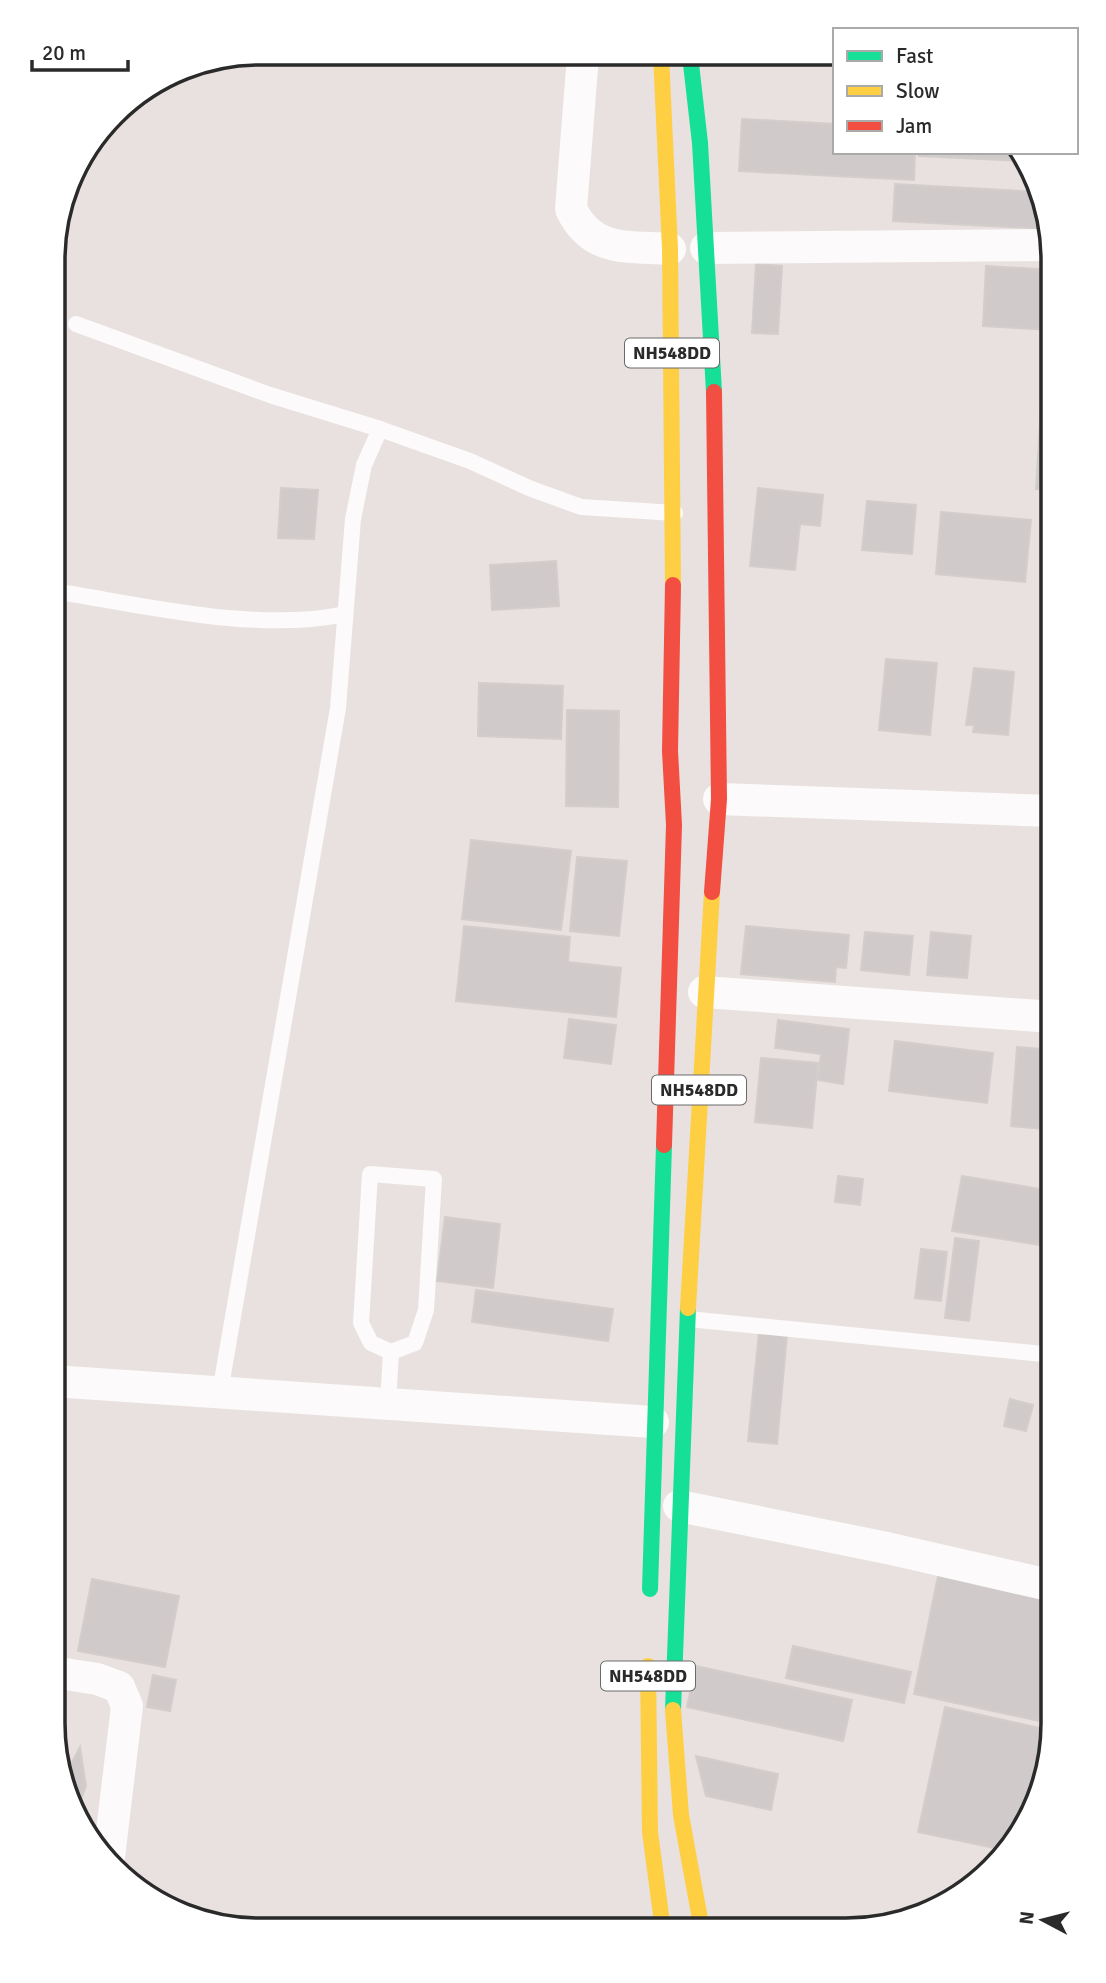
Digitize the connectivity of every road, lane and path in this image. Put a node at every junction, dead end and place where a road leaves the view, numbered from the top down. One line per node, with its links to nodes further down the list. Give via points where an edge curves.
1 (582, 65): 6 (street, via 571,209 579,226 592,238 609,244)
2 (661, 65): 6 (highway, NH548DD)
3 (692, 65): 5 (highway, NH548DD)
4 (1041, 245): 5 (street)
5 (706, 248): 12 (highway, NH548DD, via 715,417)
6 (670, 249): 9 (highway, NH548DD)
7 (76, 324): 8 (lane, via 270,395)
8 (380, 429): 9 (lane, via 582,507); 11 (lane, via 365,465 353,519)
9 (675, 513): 22 (highway, NH548DD, via 670,751 674,825)
10 (65, 593): 11 (lane, via 279,621)
11 (345, 614): 20 (lane, via 336,722)
12 (719, 799): 13 (street); 14 (highway, NH548DD)
13 (1041, 811)
14 (704, 992): 15 (street); 16 (highway, NH548DD)
15 (1041, 1016)
16 (688, 1319): 18 (lane); 23 (highway, NH548DD)
17 (391, 1352): 17 (lane, via 371,1343 361,1323 370,1174 433,1179 426,1310 415,1343); 21 (lane)
18 (1041, 1353)
19 (65, 1382): 20 (street)
20 (220, 1392): 21 (street)
21 (388, 1404): 22 (street)
22 (653, 1422): 25 (highway, NH548DD)
23 (679, 1506): 24 (street); 30 (highway, NH548DD, via 673,1706 681,1815)
24 (1041, 1583)
25 (649, 1613)
26 (648, 1654): 29 (highway, NH548DD, via 648,1763)
27 (65, 1674): 28 (street, via 119,1688 127,1706)
28 (110, 1848)
29 (662, 1918)
30 (700, 1918)

